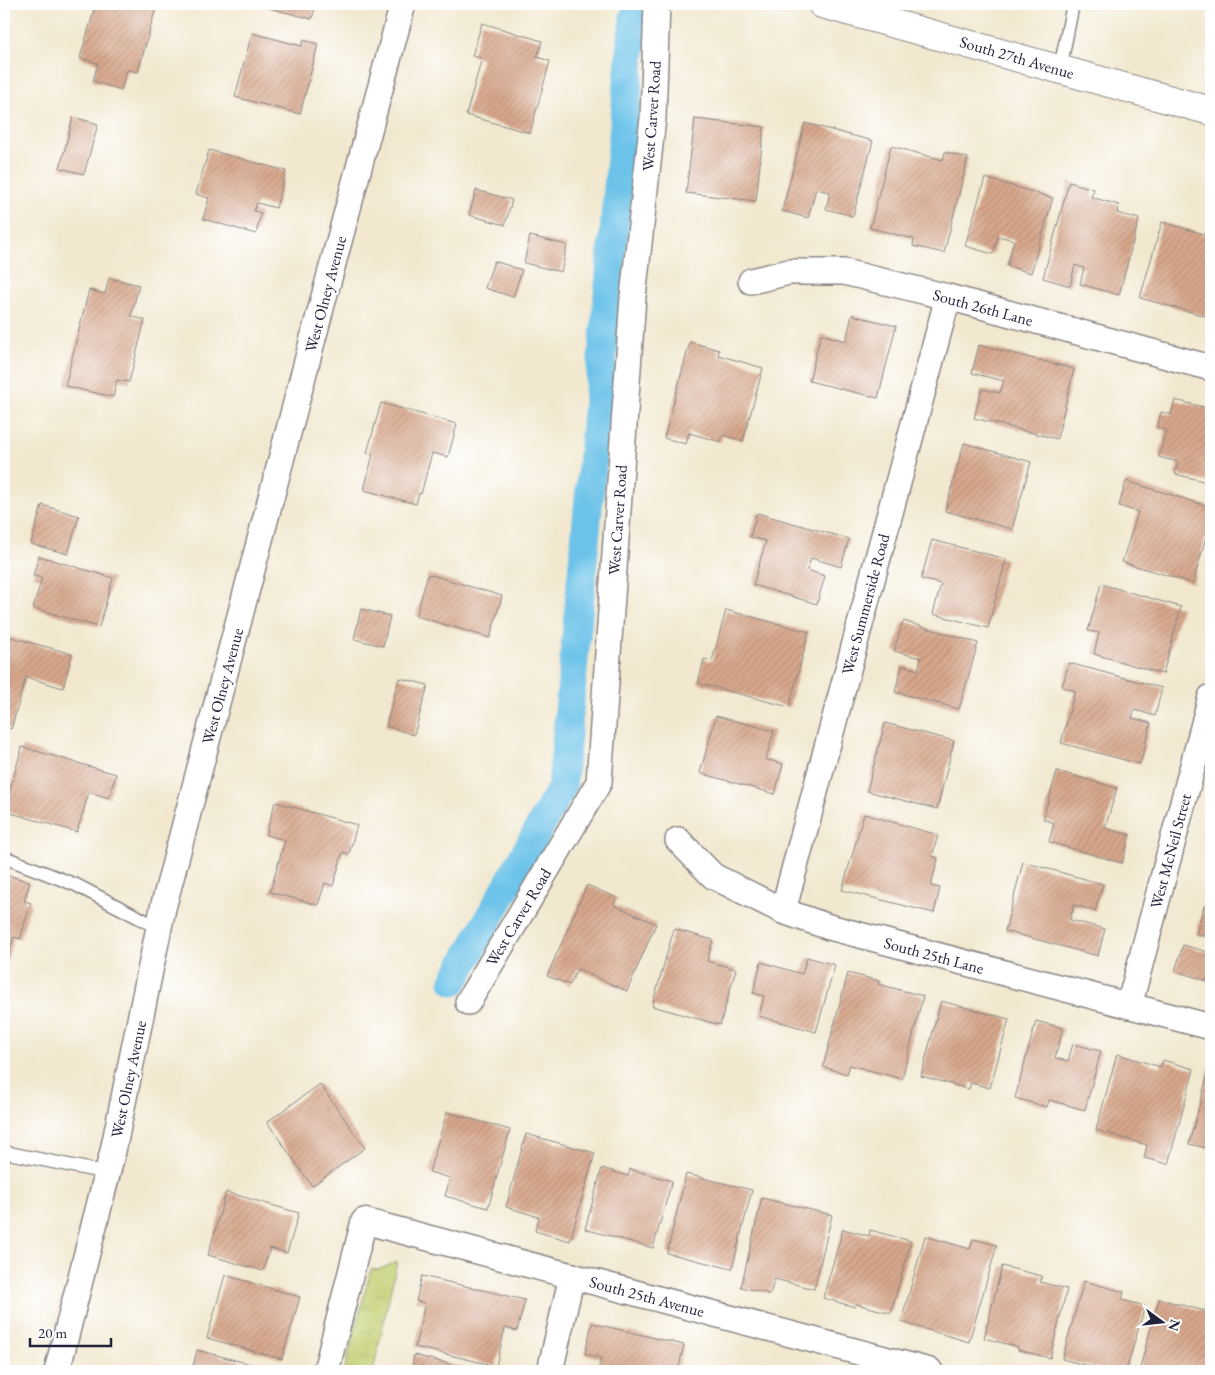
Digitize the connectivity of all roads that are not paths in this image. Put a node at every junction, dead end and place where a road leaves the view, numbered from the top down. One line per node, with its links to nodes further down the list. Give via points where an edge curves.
1 (403, 4): 14 (street, West Olney Avenue, via 320,308)
2 (657, 4): 15 (street, West Carver Road, via 653,118 633,297 598,782)
3 (822, 4): 5 (street, South 27th Avenue)
4 (1073, 4): 5 (lane)
5 (1060, 69): 6 (street, South 27th Avenue)
6 (1211, 110)
7 (751, 281): 8 (street, South 26th Lane, via 789,272 844,272)
8 (948, 297): 9 (street, South 26th Lane); 13 (street, West Summerside Road)
9 (1211, 368)
10 (1211, 697): 16 (street, West McNeil Street)
11 (678, 840): 13 (street, South 25th Lane, via 713,876)
12 (4, 859): 14 (lane, via 76,885)
13 (783, 911): 16 (street, South 25th Lane, via 828,927)
14 (159, 928): 19 (street, West Olney Avenue)
15 (468, 1002)
16 (1129, 1006): 17 (street, South 25th Lane)
17 (1211, 1027)
18 (4, 1152): 19 (lane)
19 (107, 1173): 22 (street, West Olney Avenue)
20 (572, 1276): 21 (street, South 25th Avenue); 23 (street, South 25th Avenue, via 364,1220); 24 (street)
21 (893, 1367): 25 (street, South 25th Avenue)
22 (57, 1371)
23 (326, 1371)
24 (550, 1371)
25 (930, 1371)

